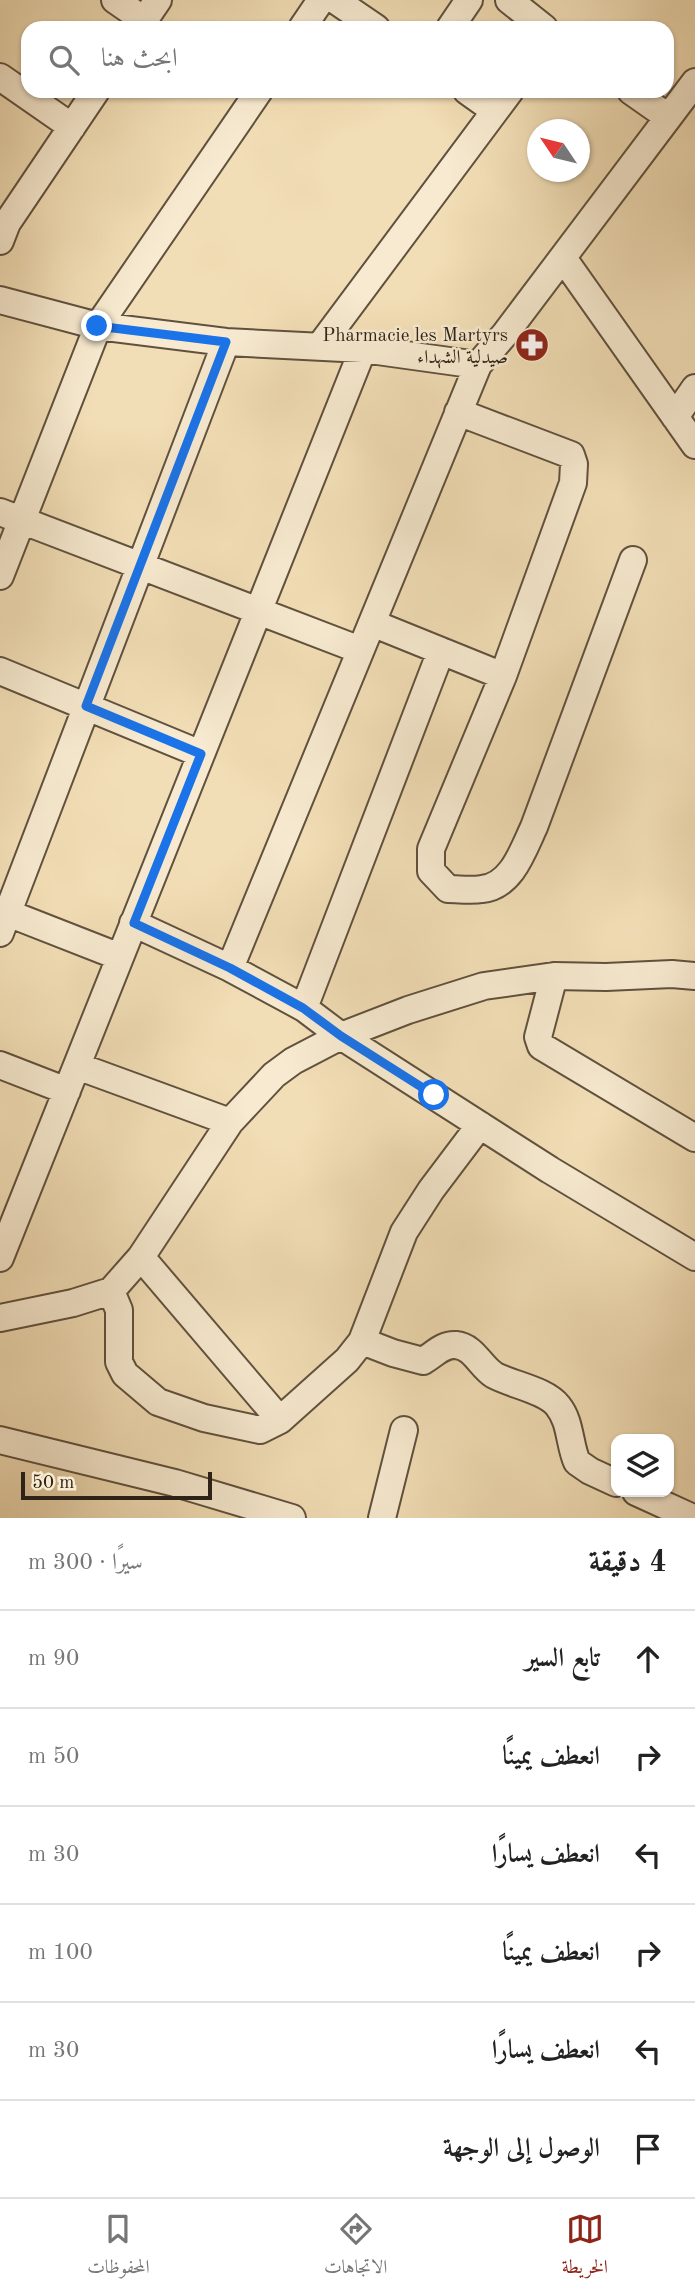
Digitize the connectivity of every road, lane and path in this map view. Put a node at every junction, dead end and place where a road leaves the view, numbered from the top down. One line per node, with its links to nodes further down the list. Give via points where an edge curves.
1 (115, 0): 6 (street)
2 (321, 0): 7 (street)
3 (335, 0): 8 (street)
4 (469, 0): 9 (street)
5 (509, 0): 10 (street)
6 (147, 16)
7 (307, 21)
8 (366, 21)
9 (455, 21)
10 (535, 21)
11 (0, 77): 13 (street)
12 (695, 82): 19 (street)
13 (21, 92)
14 (30, 98): 20 (street)
15 (91, 98): 20 (street)
16 (254, 98): 24 (street)
17 (642, 98): 19 (street)
18 (503, 101): 26 (street)
19 (668, 117): 22 (street)
20 (72, 127): 21 (street)
21 (2, 227)
22 (563, 258): 28 (street); 31 (street)
23 (0, 300): 24 (street)
24 (97, 326): 25 (street); 33 (street)
25 (226, 342): 26 (street); 35 (street)
26 (320, 346): 27 (street)
27 (363, 349): 28 (street); 37 (street)
28 (478, 365): 30 (street)
29 (695, 388): 31 (street)
30 (458, 412): 38 (street); 42 (street, via 571,456 574,464 573,483)
31 (676, 417): 32 (street)
32 (695, 445)
33 (11, 516): 35 (street); 36 (street)
34 (633, 560): 42 (street, via 516,866 485,889 448,889 430,872 430,849)
35 (140, 566): 37 (street); 43 (street)
36 (0, 576)
37 (258, 611): 39 (street); 44 (street)
38 (372, 623): 39 (street); 40 (street)
39 (360, 650): 48 (street)
40 (441, 651): 42 (street); 51 (street)
41 (0, 671): 43 (street)
42 (503, 676)
43 (86, 706): 44 (street); 45 (street)
44 (201, 754): 46 (street)
45 (3, 919): 47 (street)
46 (134, 923): 47 (street); 48 (street)
47 (120, 957): 54 (street)
48 (230, 968): 51 (street)
49 (554, 976): 50 (street); 52 (street, via 484,986); 58 (street, via 538,1038 541,1046)
50 (695, 976)
51 (303, 1008): 52 (street)
52 (341, 1036): 56 (street, via 284,1068); 57 (street)
53 (0, 1065): 55 (street)
54 (77, 1066): 55 (street); 56 (street)
55 (67, 1090): 61 (street)
56 (230, 1122): 59 (street)
57 (480, 1125): 60 (street); 64 (street, via 404,1232)
58 (695, 1138)
59 (141, 1256): 62 (street); 65 (street)
60 (695, 1257)
61 (0, 1258)
62 (111, 1291): 63 (street); 65 (street, via 121,1323 119,1362 125,1374 158,1402 260,1430)
63 (0, 1318)
64 (362, 1341): 65 (street); 68 (street, via 423,1361 441,1347 457,1345 471,1351 493,1374 552,1399 566,1421 577,1462)
65 (280, 1420)
66 (404, 1430): 70 (street)
67 (0, 1440): 71 (street, via 175,1483)
68 (611, 1481)
69 (647, 1497): 72 (street)
70 (391, 1515)
71 (292, 1518)
72 (693, 1518)

